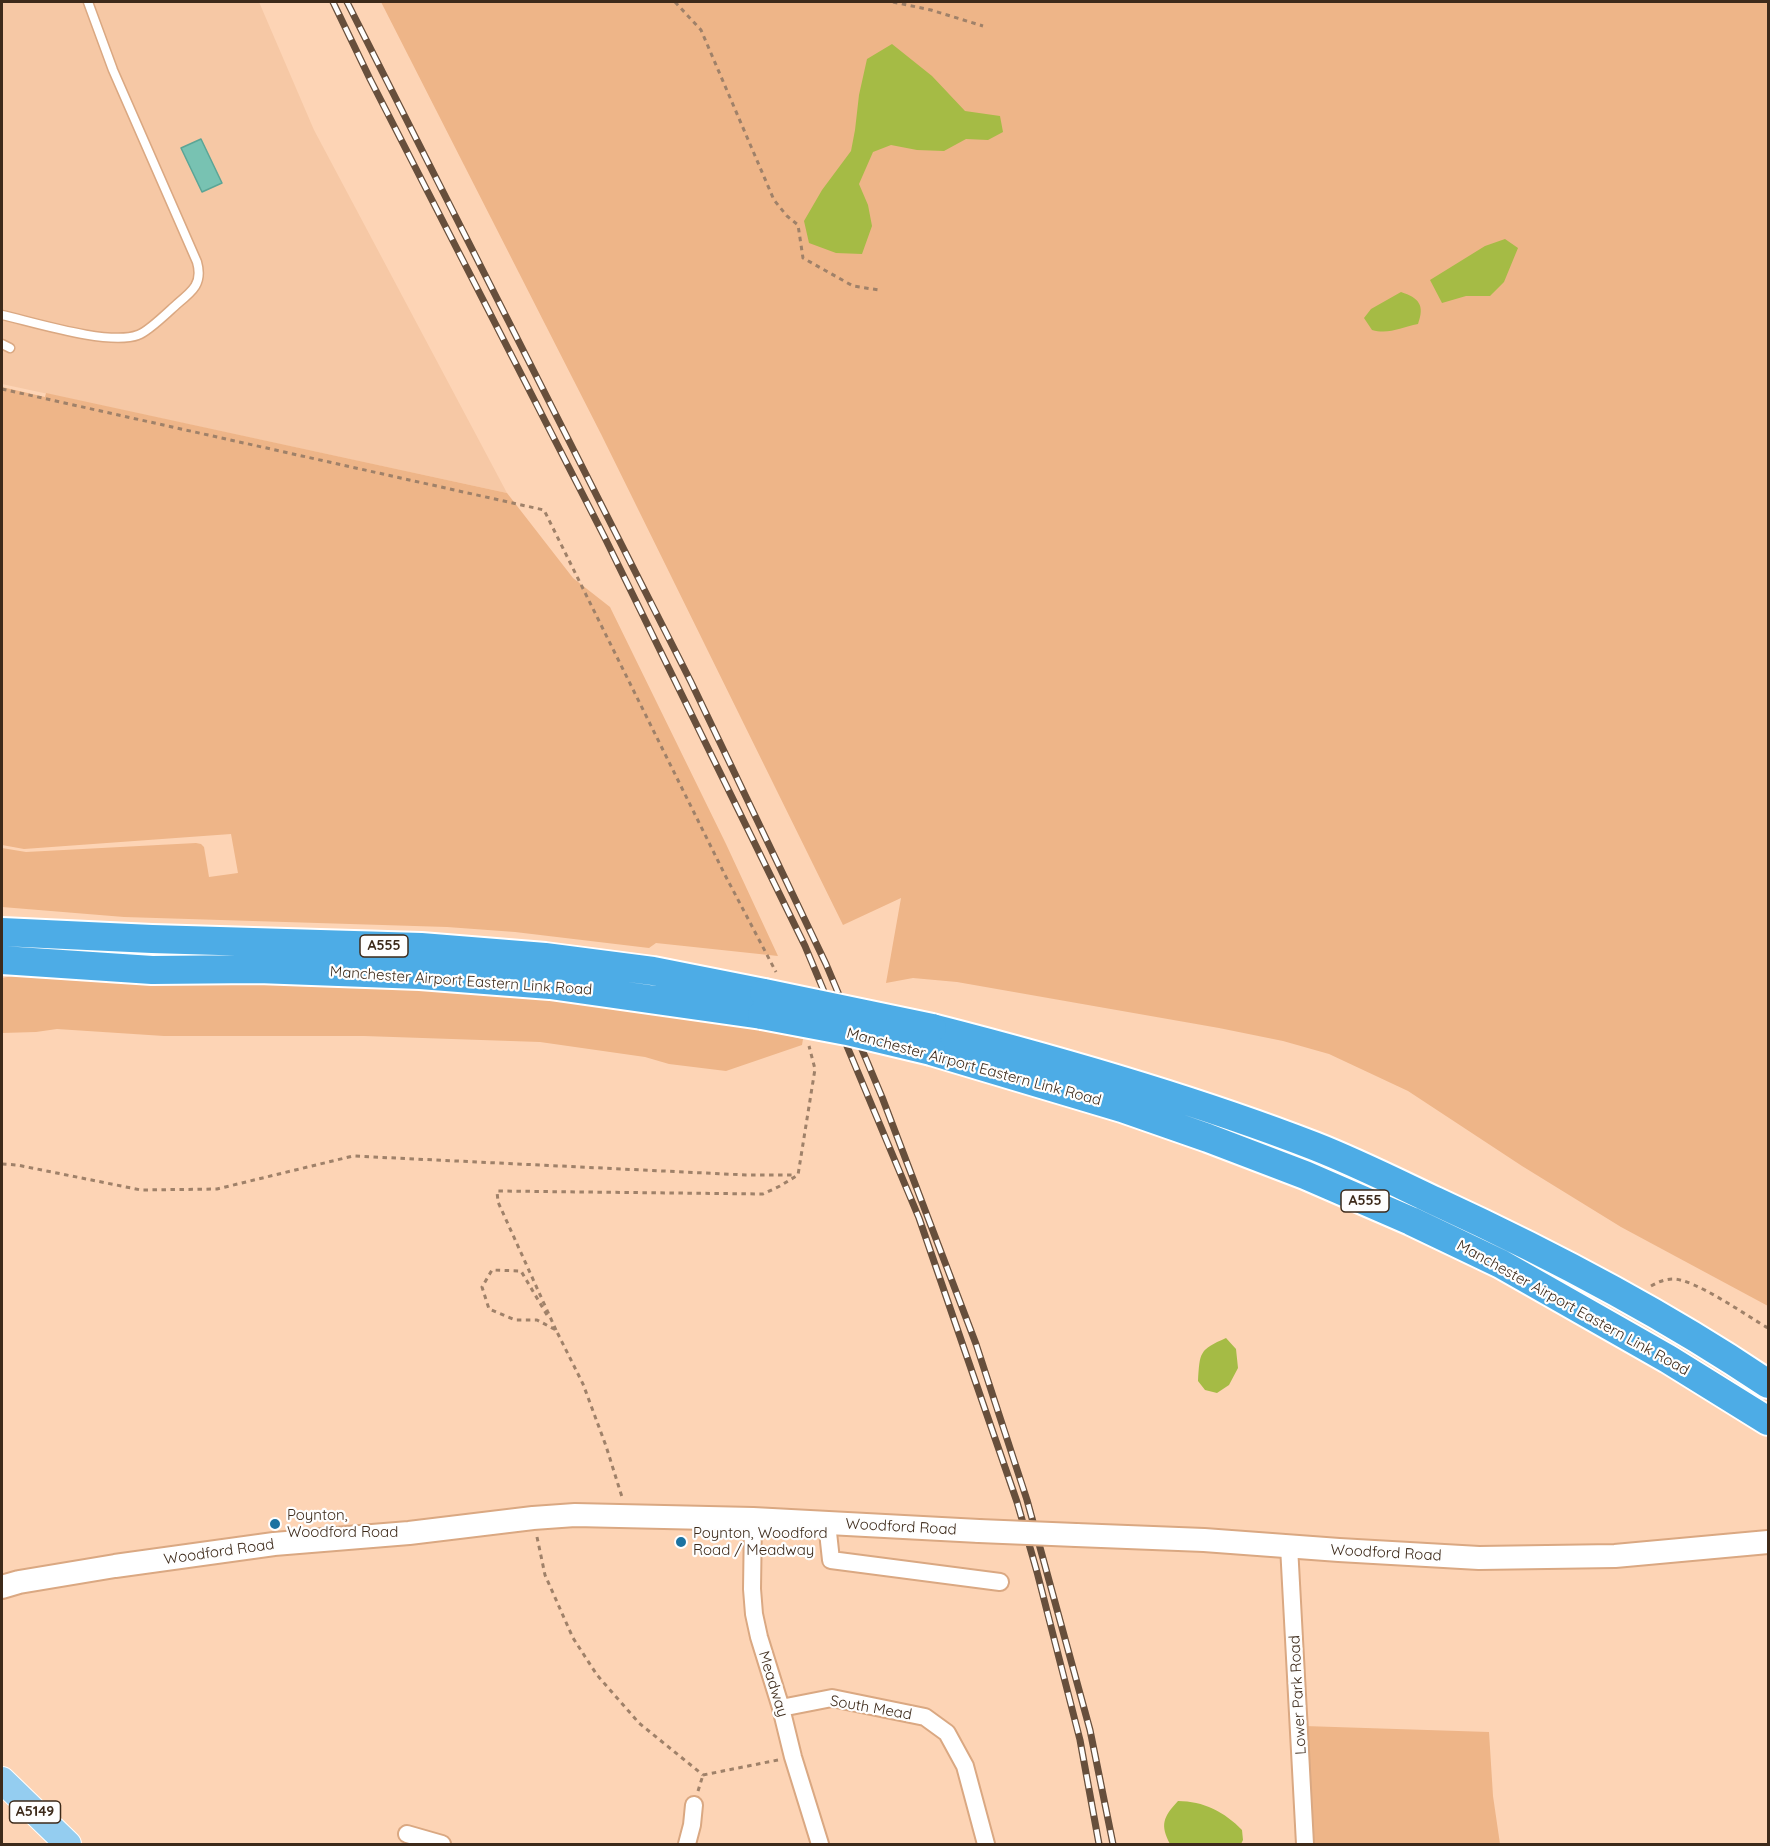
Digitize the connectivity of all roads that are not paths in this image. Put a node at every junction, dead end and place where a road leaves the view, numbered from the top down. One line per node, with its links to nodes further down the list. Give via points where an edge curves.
1 (88, 2): 2 (lane, via 200,274 193,291 140,335 123,339)
2 (2, 315)
3 (2, 932): 5 (highway, Manchester Airport Eastern Link Road / A555, via 420,947 545,957 653,971)
4 (2, 960): 5 (highway, Manchester Airport Eastern Link Road / A555, via 152,970 420,975 649,998)
5 (763, 1004): 6 (highway, Manchester Airport Eastern Link Road / A555, bridge)
6 (932, 1040): 7 (highway, Manchester Airport Eastern Link Road / A555, via 1020,1050 1315,1146 1515,1238 1594,1279); 8 (highway, Manchester Airport Eastern Link Road / A555, via 1305,1175 1400,1216 1501,1264)
7 (1768, 1384)
8 (1768, 1421)
9 (753, 1519): 10 (street, Woodford Road); 14 (street, Woodford Road, via 575,1515 533,1518 274,1544 114,1566); 15 (street, Meadway, via 754,1614)
10 (826, 1523): 12 (street, Woodford Road, bridge); 13 (street, via 831,1560)
11 (1768, 1542): 12 (street, Woodford Road, via 1615,1556 1479,1558)
12 (1289, 1546): 24 (street, Lower Park Road)
13 (1000, 1582)
14 (2, 1587)
15 (781, 1708): 22 (street, Meadway); 23 (street, South Mead, via 832,1698 925,1717 947,1733 964,1766)
16 (2, 1780): 19 (main road, A5149)
17 (694, 1805): 21 (street)
18 (407, 1834): 20 (street)
19 (68, 1845)
20 (442, 1845)
21 (687, 1845)
22 (820, 1845)
23 (986, 1845)
24 (1305, 1845)

